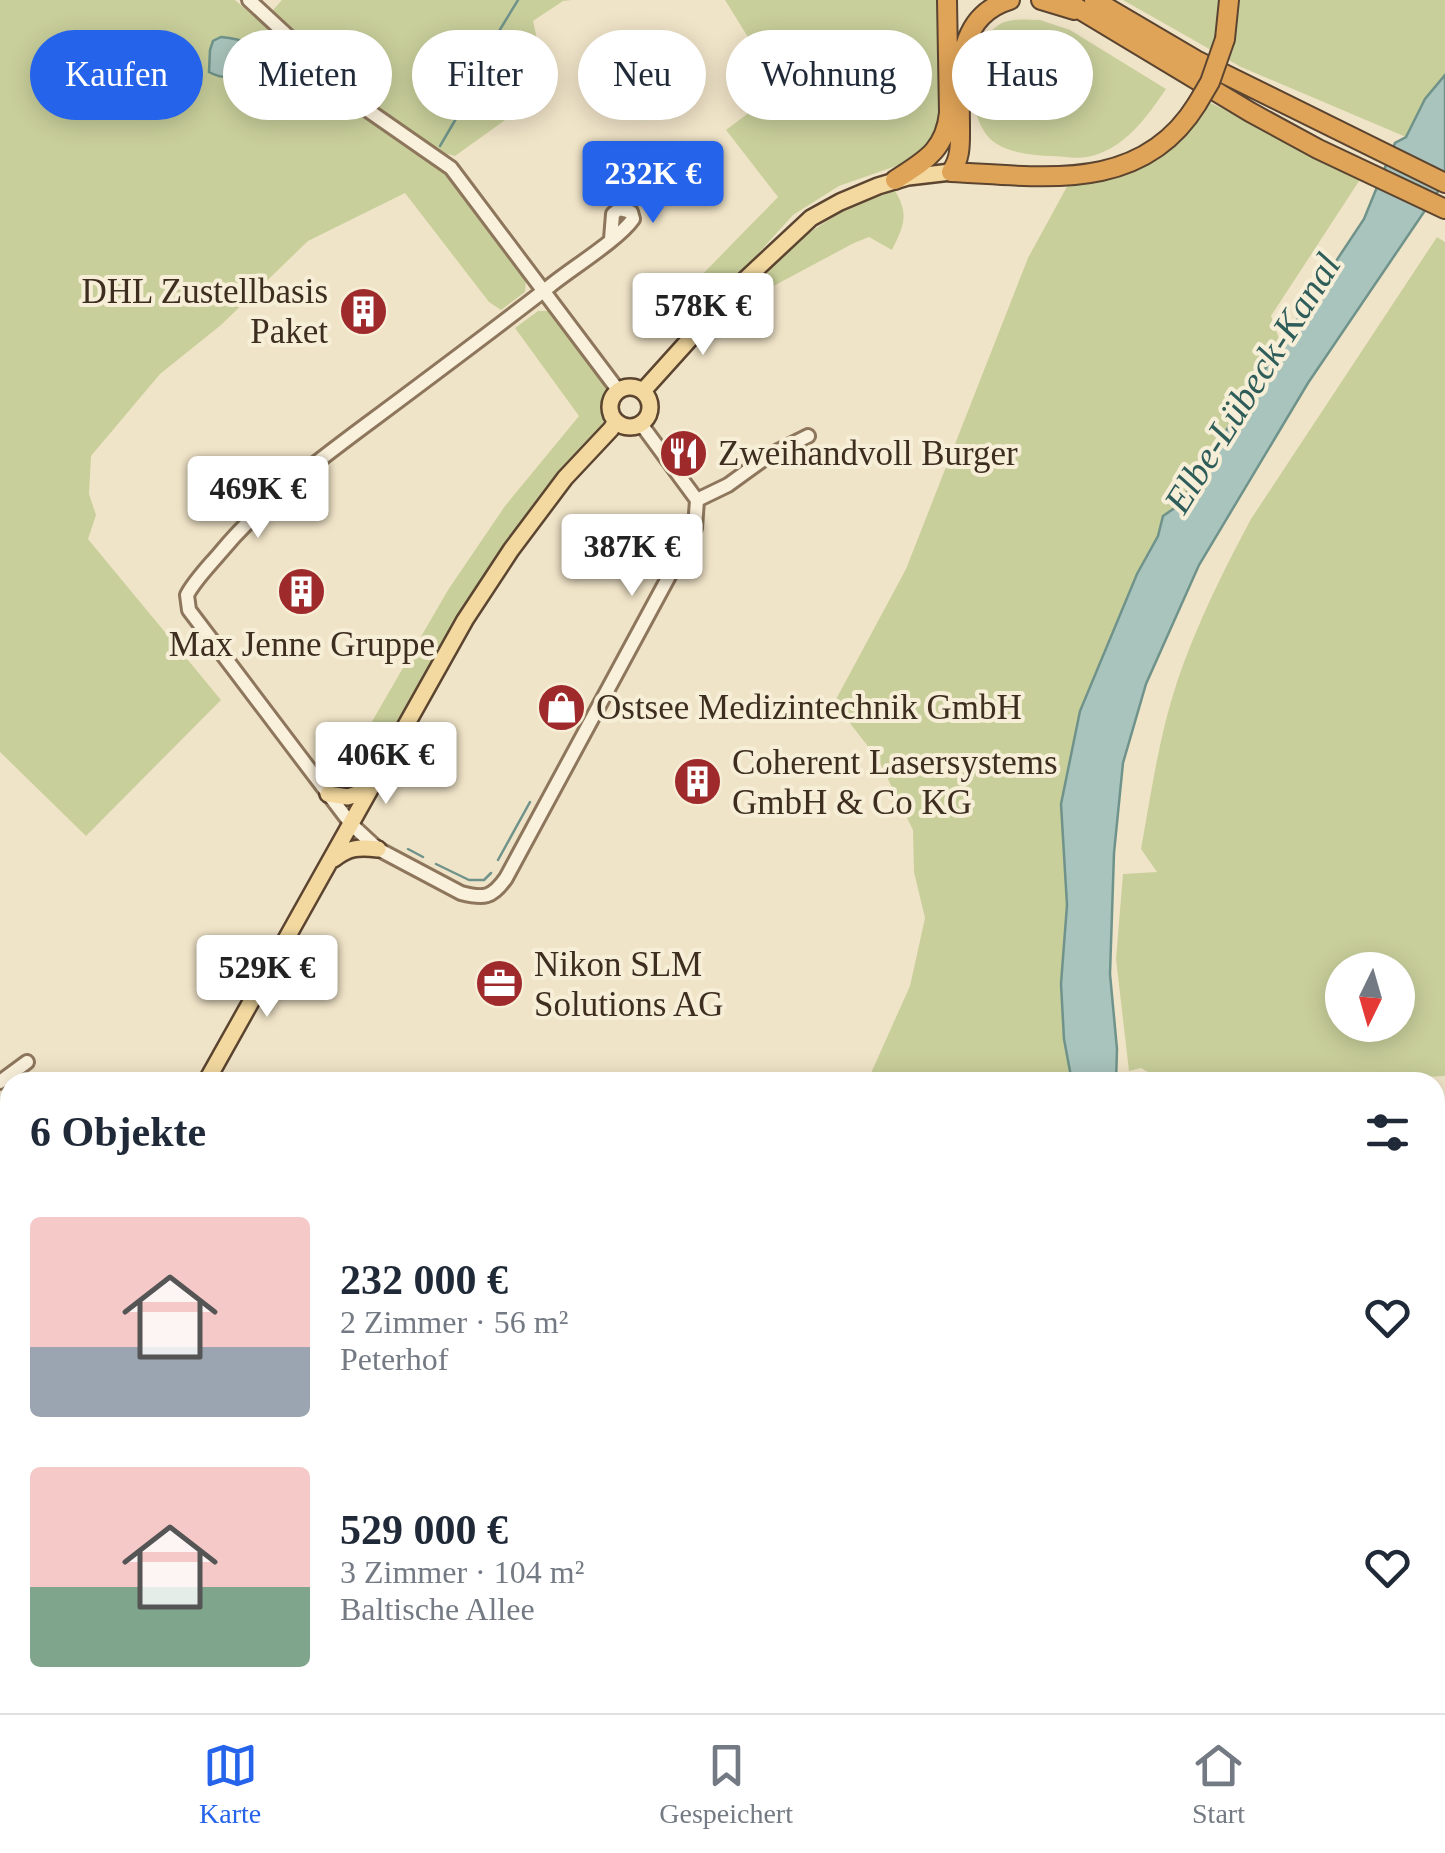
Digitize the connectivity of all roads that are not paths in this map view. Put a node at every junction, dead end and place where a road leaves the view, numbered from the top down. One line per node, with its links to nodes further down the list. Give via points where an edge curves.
1 (249, 0): 15 (street, via 369,111 451,168)
2 (947, 0): 11 (highway, via 947,130 937,149)
3 (1010, 0): 10 (highway, via 988,8 968,37 961,62 959,155)
4 (1041, 0): 8 (highway)
5 (1064, 0): 8 (highway)
6 (1105, 0): 9 (highway)
7 (1229, 0): 10 (highway, bridge, via 1225,40 1210,82 1179,128 1154,149 1078,176)
8 (1091, 8): 9 (highway); 13 (highway, via 1250,112)
9 (1119, 16): 12 (highway)
10 (951, 172): 11 (main road)
11 (895, 180): 17 (main road, via 810,218)
12 (1445, 182)
13 (1445, 210)
14 (611, 239): 15 (street)
15 (542, 292): 16 (street); 23 (street, via 286,486 252,516 188,595 189,610)
16 (618, 390): 17 (main road); 18 (main road, via 610,404)
17 (643, 390): 19 (main road, via 650,410)
18 (616, 421): 19 (main road); 22 (main road, via 511,550)
19 (641, 424): 21 (street)
20 (808, 436): 21 (street)
21 (697, 500): 25 (street, via 695,528 497,890 475,897 461,893)
22 (370, 789): 23 (main road, via 348,797); 24 (main road)
23 (328, 794): 24 (street)
24 (351, 824): 25 (street); 26 (main road)
25 (378, 850): 26 (main road, via 345,850)
26 (328, 866): 29 (main road)
27 (27, 1062): 28 (street)
28 (14, 1072)
29 (212, 1072)

